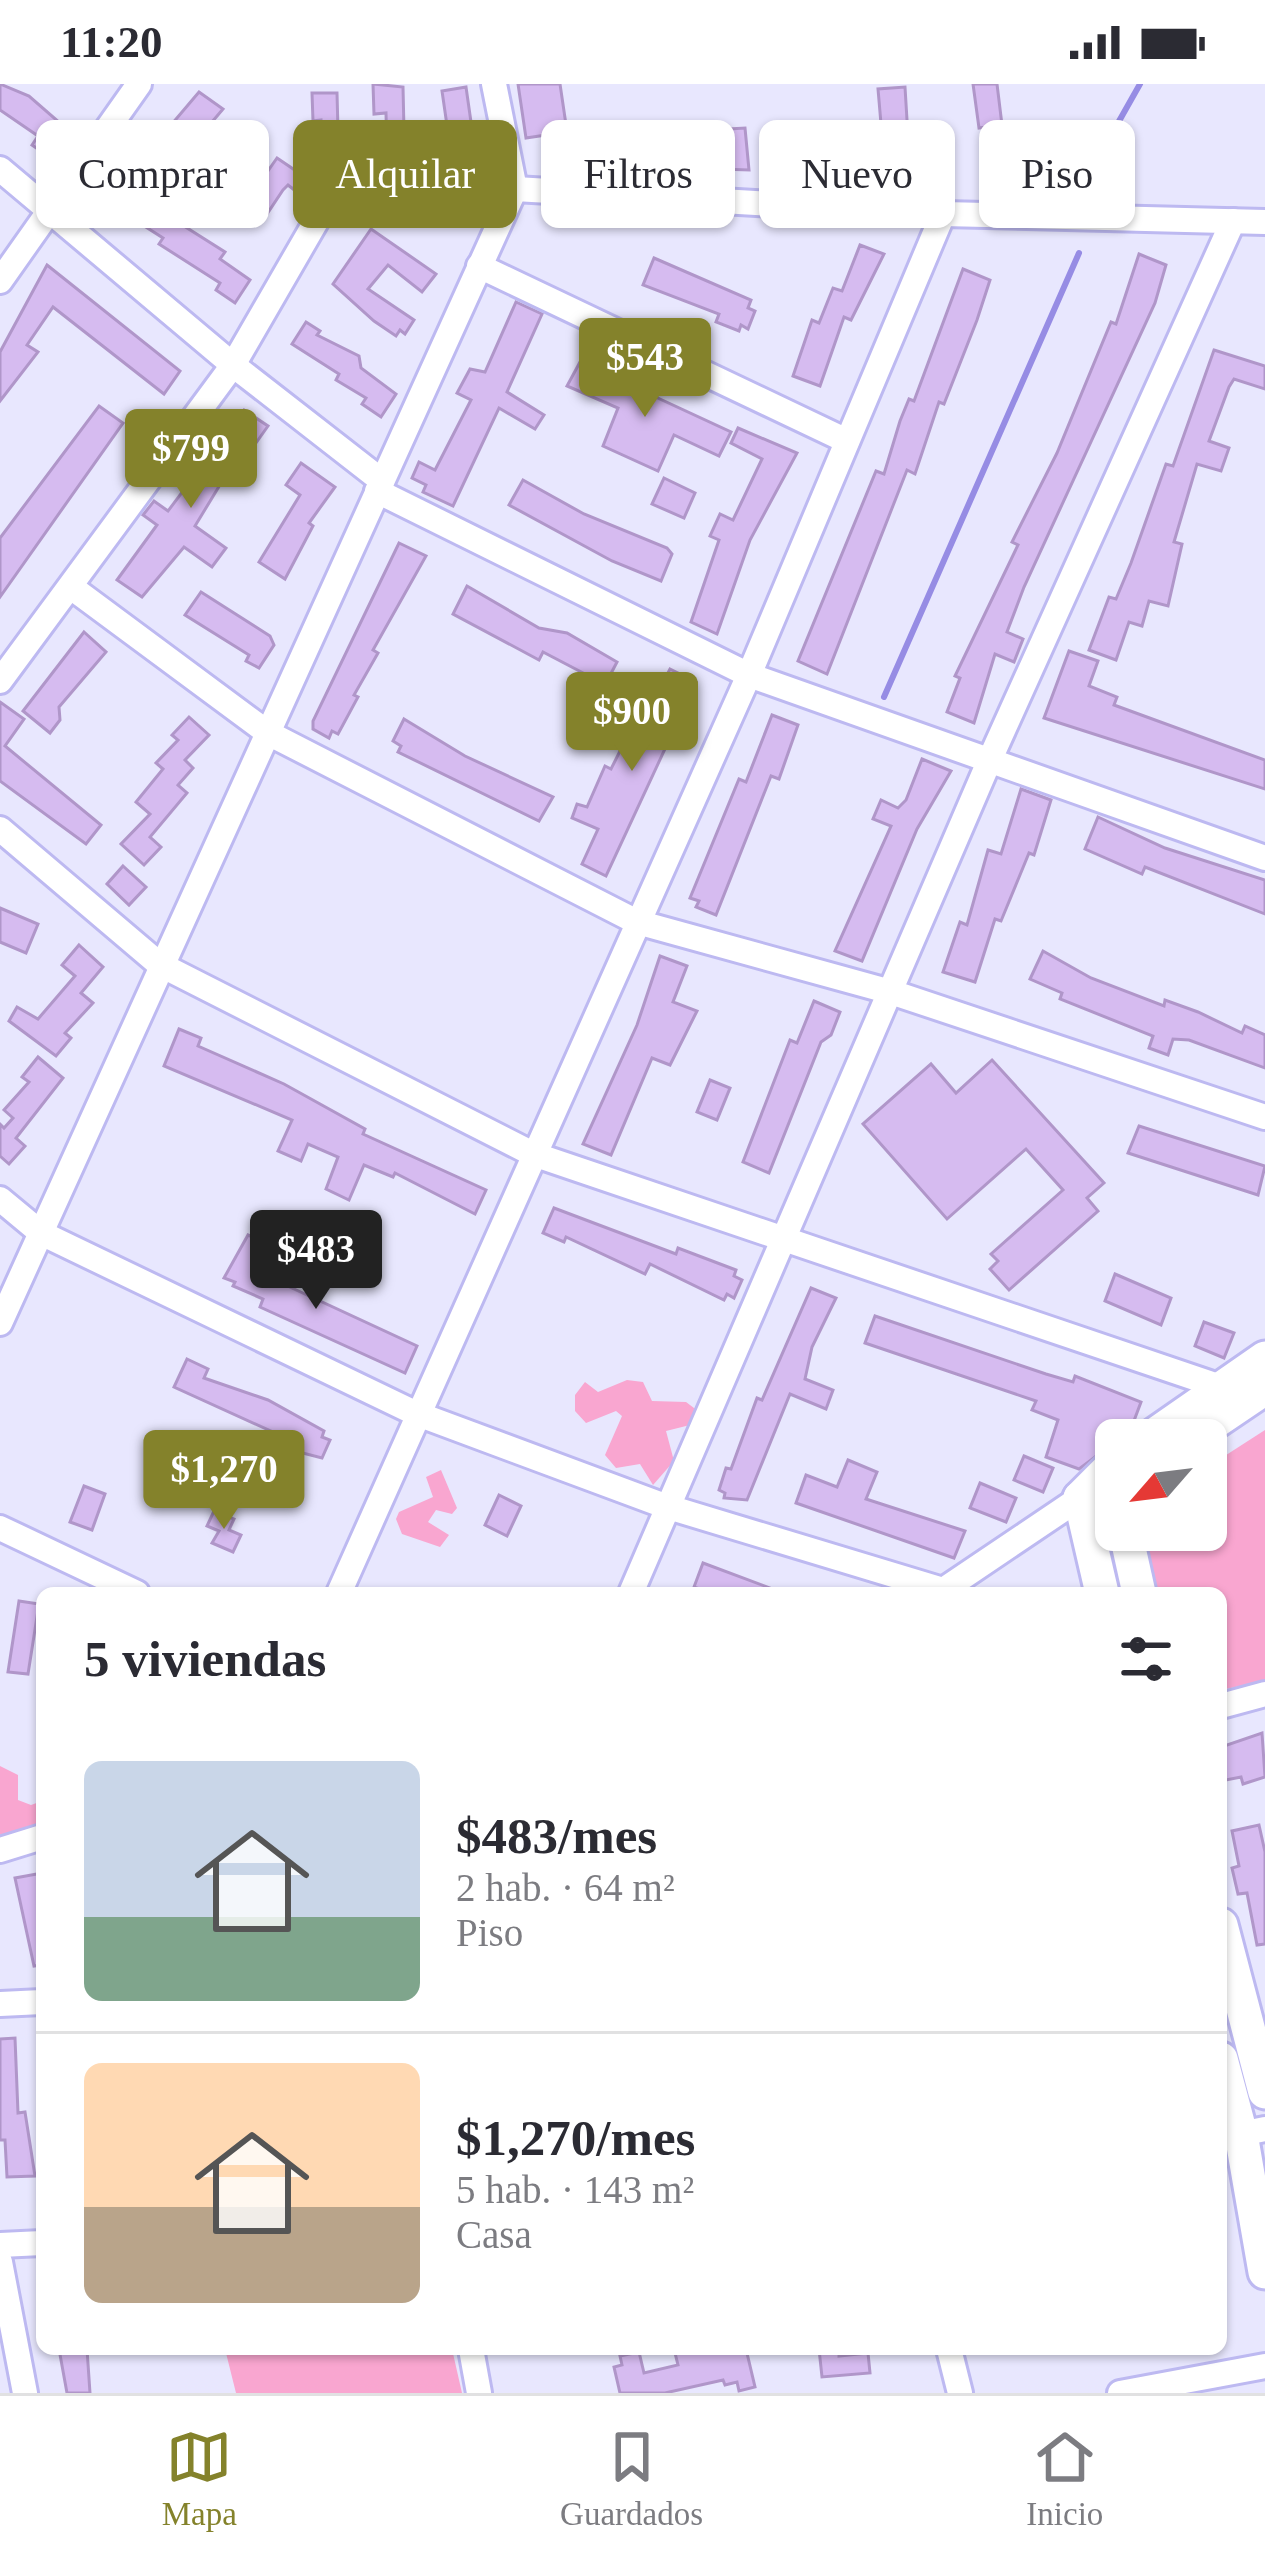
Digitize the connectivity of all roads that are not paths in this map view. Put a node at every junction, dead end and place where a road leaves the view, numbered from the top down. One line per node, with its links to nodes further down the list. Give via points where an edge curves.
1 (139, 84): 3 (street)
2 (494, 84): 4 (street)
3 (114, 120)
4 (501, 120)
5 (0, 169): 7 (street)
6 (517, 189): 8 (street)
7 (36, 196)
8 (759, 203)
9 (955, 214): 10 (street)
10 (1233, 221): 11 (street); 26 (street)
11 (1265, 222)
12 (38, 228): 18 (street)
13 (75, 228): 19 (street)
14 (312, 228): 19 (street)
15 (497, 228): 17 (street)
16 (937, 228): 20 (street)
17 (479, 266): 20 (street); 21 (street)
18 (0, 281)
19 (232, 365): 21 (street); 22 (street)
20 (848, 441): 23 (street)
21 (380, 486): 23 (street); 25 (street)
22 (71, 586): 24 (street); 25 (street)
23 (749, 675): 26 (street); 29 (street)
24 (0, 681)
25 (268, 733): 29 (street); 30 (street)
26 (991, 757): 28 (street); 31 (street)
27 (0, 829): 30 (street)
28 (1265, 858)
29 (637, 922): 31 (street); 33 (street)
30 (158, 964): 33 (street); 35 (street)
31 (891, 992): 32 (street); 36 (street)
32 (1265, 1117)
33 (533, 1154): 36 (street); 40 (street)
34 (0, 1199): 35 (street)
35 (41, 1233): 37 (street); 40 (street)
36 (784, 1238): 39 (street); 45 (street)
37 (0, 1323)
38 (1265, 1358): 39 (street)
39 (1246, 1391): 41 (street); 42 (street)
40 (415, 1413): 45 (street); 49 (street)
41 (1189, 1419)
42 (1213, 1419)
43 (1095, 1488): 44 (street)
44 (1080, 1498): 52 (street); 53 (street)
45 (665, 1506): 50 (street); 51 (street)
46 (0, 1528): 48 (street)
47 (1130, 1551): 54 (street)
48 (124, 1587)
49 (341, 1587)
50 (633, 1587)
51 (925, 1587)
52 (948, 1587)
53 (1101, 1587)
54 (1138, 1587)
55 (1265, 1694): 56 (street)
56 (1227, 1704)
57 (36, 1840): 58 (street)
58 (0, 1850)
59 (1227, 1948): 63 (street)
60 (36, 2002): 61 (street)
61 (0, 2004)
62 (1227, 2080): 64 (street)
63 (1265, 2092)
64 (1242, 2134): 68 (street)
65 (36, 2242): 66 (street)
66 (0, 2245)
67 (0, 2262): 72 (street)
68 (1265, 2272)
69 (472, 2355): 73 (street)
70 (950, 2355): 74 (street)
71 (1265, 2366): 75 (street)
72 (25, 2393)
73 (479, 2393)
74 (960, 2393)
75 (1120, 2393)

